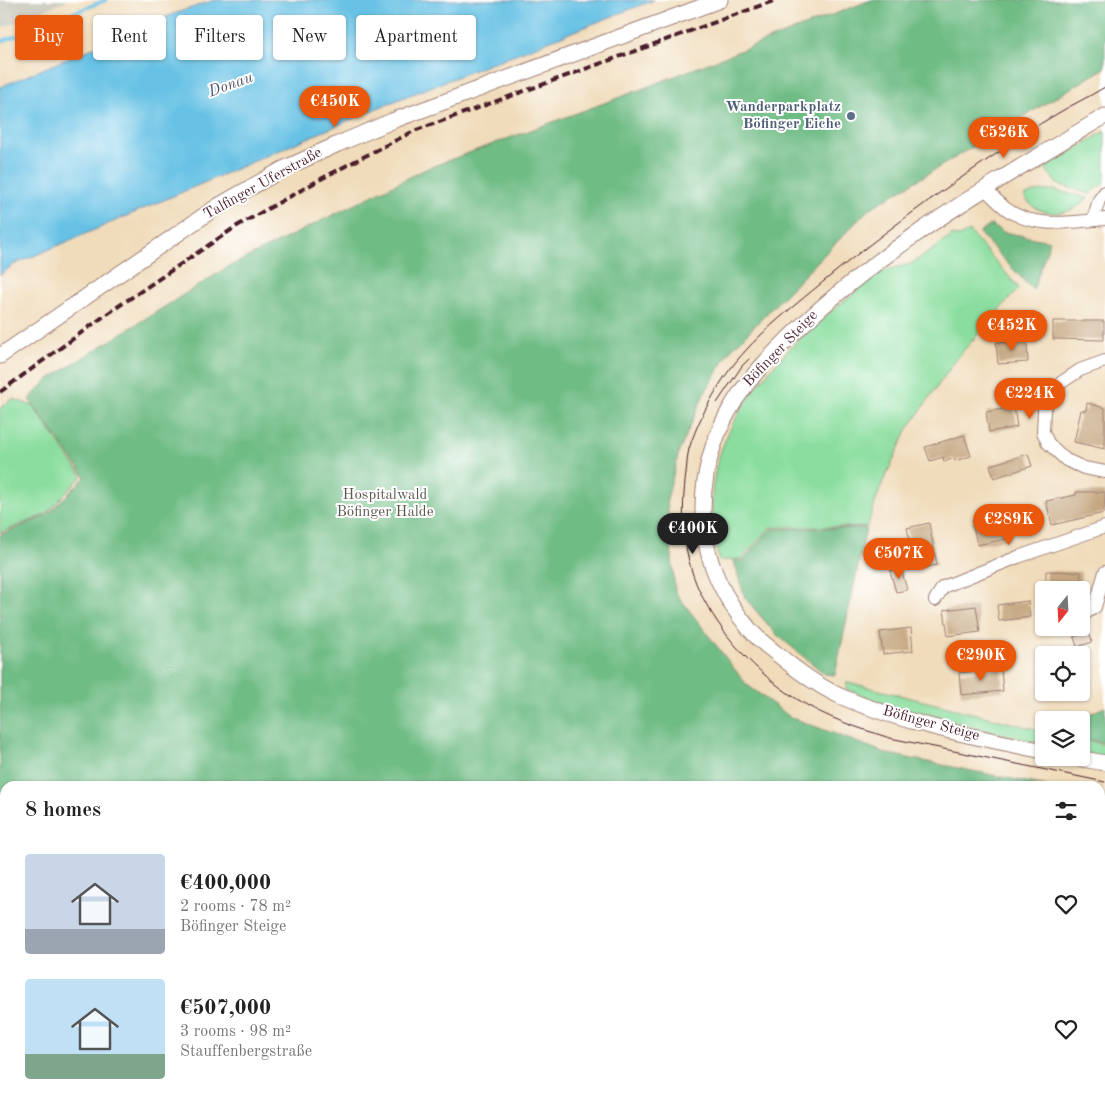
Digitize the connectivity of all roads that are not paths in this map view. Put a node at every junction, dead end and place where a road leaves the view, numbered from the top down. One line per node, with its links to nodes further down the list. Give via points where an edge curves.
1 (720, 0): 6 (street, Talfinger Uferstraße, via 392,121 283,169 218,206)
2 (1105, 116): 3 (street, Böfinger Steige)
3 (985, 189): 5 (street, via 1005,208 1030,219 1056,224); 13 (street, Böfinger Steige, via 863,273 802,323 759,369 738,396 708,459 702,492 703,525 709,560 725,596 752,632 809,679 839,696 886,713)
4 (1105, 192): 5 (street, via 1099,200)
5 (1099, 219)
6 (0, 356)
7 (1105, 361): 8 (street, via 1080,370 1052,392 1044,410 1043,432 1048,443 1066,460)
8 (1105, 472)
9 (1105, 527): 11 (street, via 944,587)
10 (1105, 572): 12 (street, via 1095,607)
11 (934, 600)
12 (1090, 610)
13 (1035, 749)
14 (1090, 760): 15 (street)
15 (1105, 763)

